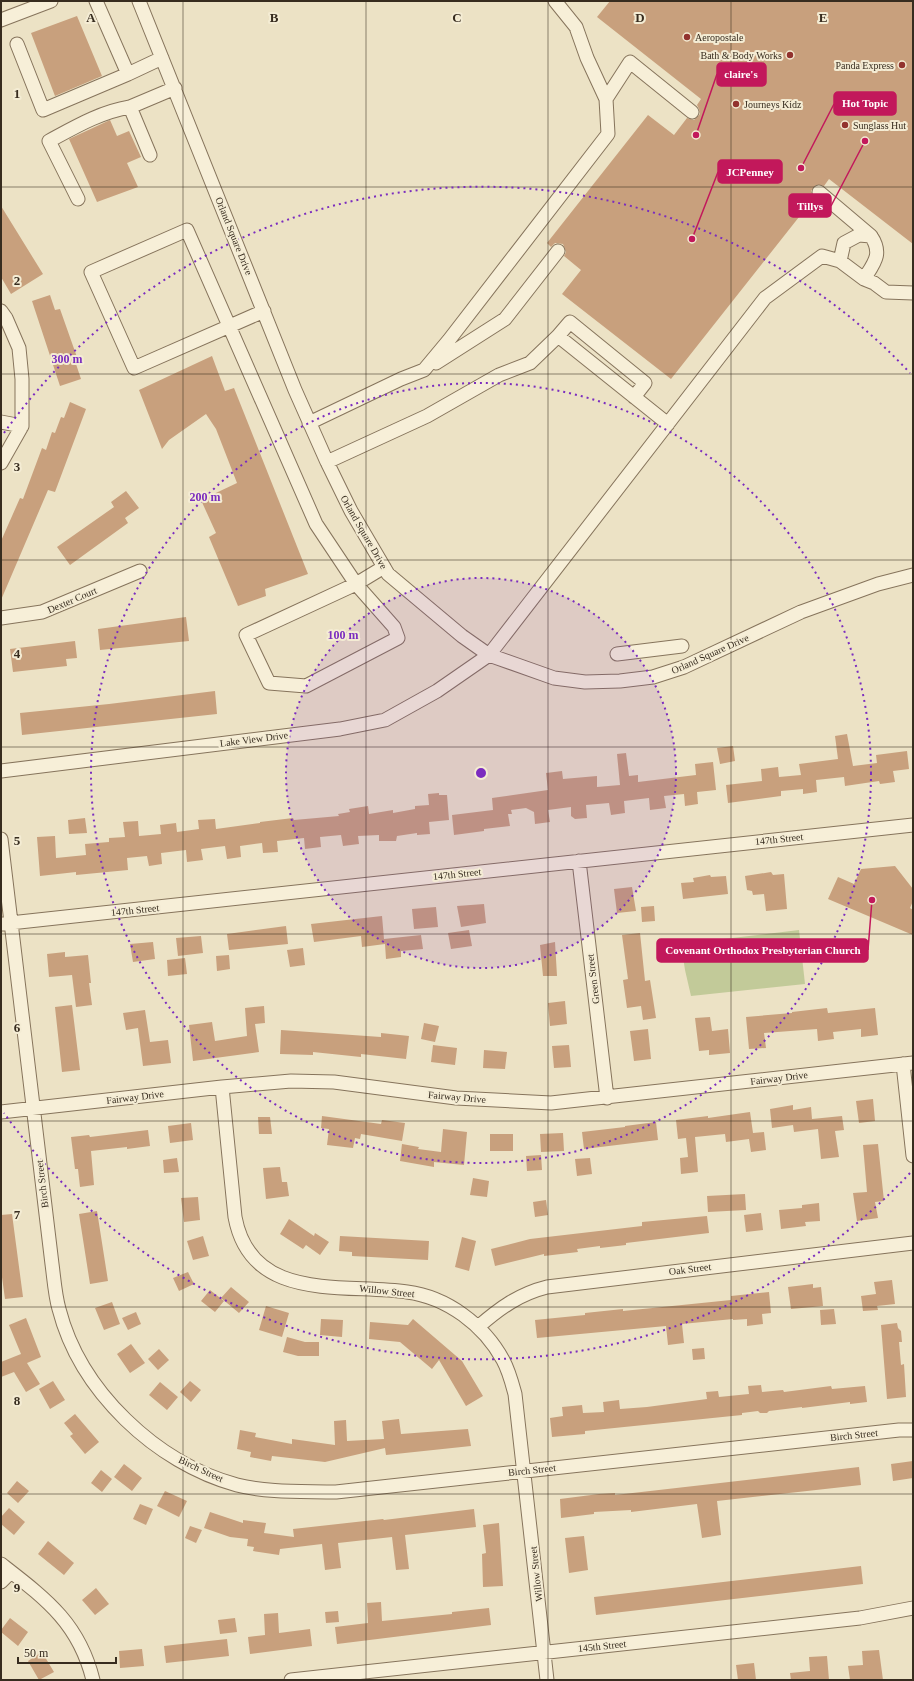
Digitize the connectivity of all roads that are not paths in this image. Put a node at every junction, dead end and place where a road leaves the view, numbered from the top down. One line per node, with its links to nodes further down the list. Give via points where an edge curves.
1 (51, 1): 5 (street)
2 (96, 1): 8 (street)
3 (139, 1): 7 (street, Orland Square Drive)
4 (555, 1): 10 (street, via 576,27)
5 (1, 20)
6 (17, 44): 8 (street, via 43,110)
7 (162, 58): 8 (street); 9 (street, Orland Square Drive)
8 (128, 74)
9 (175, 88): 11 (street); 21 (street, Orland Square Drive)
10 (606, 99): 12 (street, via 630,62); 26 (street, via 608,134)
11 (130, 107): 13 (street); 15 (street, via 87,120 49,141)
12 (692, 112)
13 (150, 155)
14 (819, 192): 16 (street)
15 (78, 199)
16 (871, 236): 18 (street, via 859,235 844,243); 19 (street, via 877,246 876,259)
17 (558, 252): 26 (street, via 505,319)
18 (840, 262): 19 (street); 31 (street, Lake View Drive, via 822,256 765,298)
19 (864, 279): 20 (street, via 886,292)
20 (913, 293)
21 (264, 310): 23 (street); 30 (street, Orland Square Drive)
22 (1, 311): 32 (street, via 19,348)
23 (230, 326): 23 (street, via 134,368 91,272 187,230); 38 (street, via 316,524)
24 (558, 336): 25 (street, via 570,322); 27 (street); 33 (street, via 530,363 499,375 427,416)
25 (615, 358): 27 (street); 28 (street, via 645,382)
26 (424, 370): 30 (street)
27 (603, 372): 28 (street)
28 (634, 397): 31 (street)
29 (1, 422): 32 (street)
30 (309, 423): 33 (street, Orland Square Drive)
31 (668, 424): 42 (street, Lake View Drive)
32 (22, 426): 34 (street)
33 (327, 462): 35 (street, Orland Square Drive, via 351,511)
34 (1, 463)
35 (384, 567): 38 (street); 42 (street, Orland Square Drive, via 388,574 462,636)
36 (140, 571): 39 (street, Dexter Court, via 42,612)
37 (913, 575): 42 (street, Orland Square Drive, via 878,584 801,612 684,667 653,677 585,682 554,678)
38 (356, 584): 38 (street, via 394,627 398,638 306,686 269,683 246,635)
39 (1, 618)
40 (682, 646): 41 (street)
41 (617, 654)
42 (489, 655): 43 (street, Lake View Drive, via 437,691 385,720 340,728)
43 (1, 771)
44 (913, 825): 46 (street, 147th Street)
45 (1, 839): 47 (street, Birch Street)
46 (579, 861): 47 (street, 147th Street); 50 (street, Green Street)
47 (6, 924): 51 (street, Birch Street)
48 (908, 1063): 50 (street, Fairway Drive); 53 (street)
49 (222, 1086): 50 (street, Fairway Drive, via 291,1081 334,1082 456,1098 551,1103); 51 (street, Fairway Drive); 55 (street, Willow Street, via 238,1230 252,1257 266,1270 293,1282 408,1292 427,1296 460,1313)
50 (607, 1098)
51 (33, 1108): 52 (street, Fairway Drive); 57 (street, Birch Street, via 59,1311 68,1335 90,1377 119,1414 142,1435 171,1455 213,1477 238,1485 271,1490 336,1492)
52 (1, 1112)
53 (913, 1156)
54 (913, 1243): 55 (street, Oak Street, via 547,1287 530,1291 514,1300)
55 (478, 1328): 57 (street, Willow Street, via 503,1360 510,1375 515,1394)
56 (913, 1430): 57 (street, Birch Street, via 891,1430)
57 (525, 1471): 61 (street, Willow Street)
58 (6, 1568): 59 (street); 62 (street, via 58,1612 72,1629 83,1650)
59 (1, 1582)
60 (913, 1608): 61 (street, 145th Street, via 860,1618)
61 (544, 1652): 63 (street, 145th Street); 64 (street, Willow Street)
62 (93, 1680)
63 (291, 1680)
64 (547, 1680)

